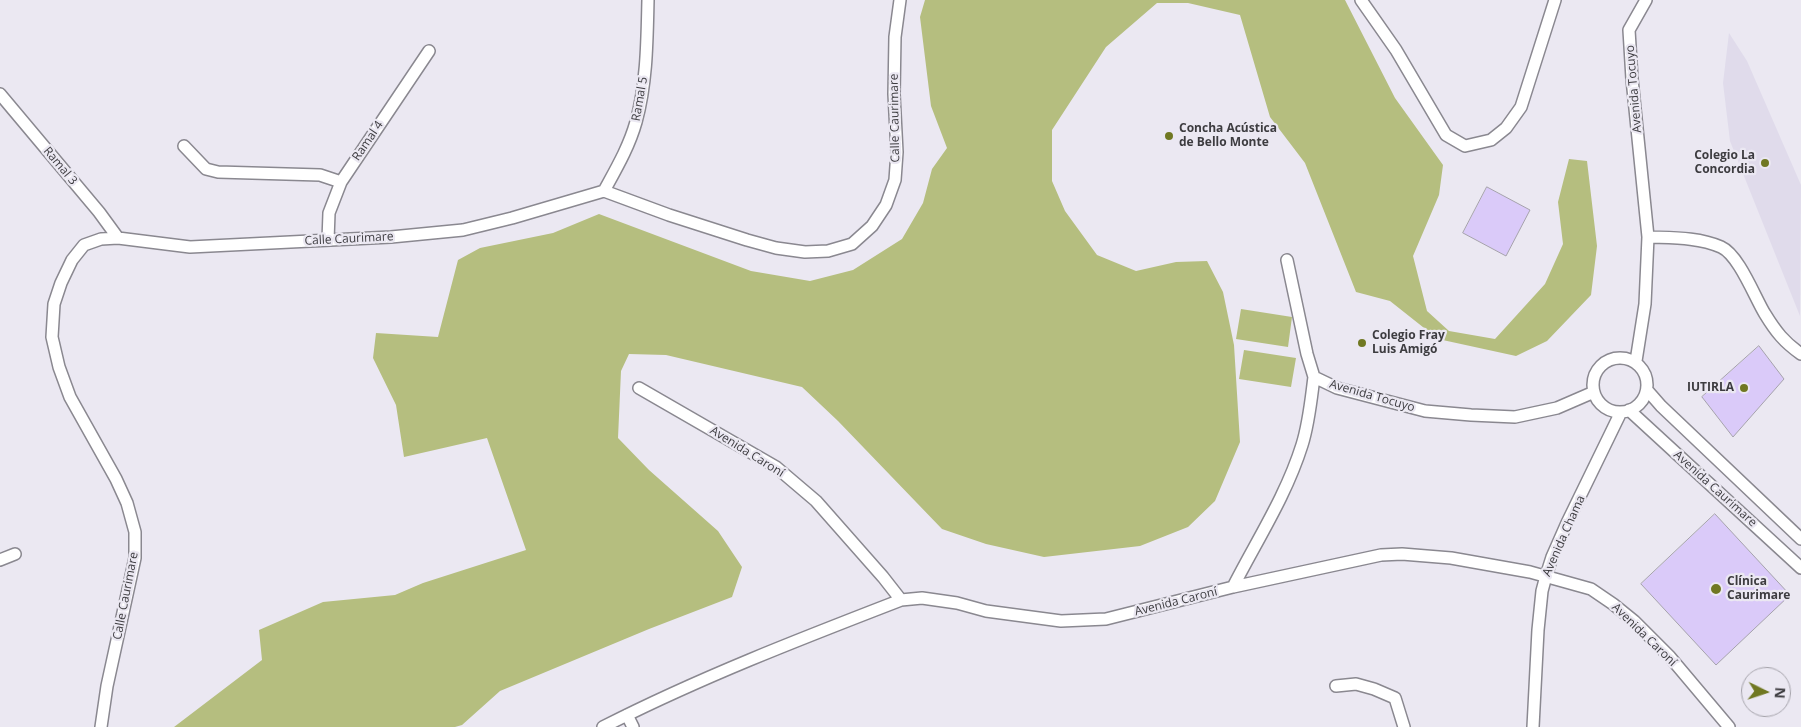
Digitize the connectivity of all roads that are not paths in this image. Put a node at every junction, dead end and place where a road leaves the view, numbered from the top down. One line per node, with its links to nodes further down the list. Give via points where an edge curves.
1 (648, 0): 10 (street, Ramal 5, via 648,45 636,122 624,155)
2 (900, 0): 10 (street, Calle Caurimare, via 894,66 895,180 886,205 872,226 852,244 828,251 776,248)
3 (1360, 0): 4 (street, via 1396,50 1446,135 1465,146 1491,140 1506,128 1521,107)
4 (1555, 0)
5 (1646, 0): 11 (street, Avenida Tocuyo, via 1629,30)
6 (429, 50): 9 (street, Ramal 4)
7 (0, 94): 12 (street, Ramal 3)
8 (184, 146): 9 (street, via 206,169 218,172 320,174)
9 (341, 182): 13 (street, Ramal 4, via 329,213)
10 (604, 191): 13 (street, Calle Caurimare, via 463,230)
11 (1648, 237): 15 (street, via 1703,242 1723,248 1742,270 1764,314 1786,344); 16 (street, Avenida Tocuyo, via 1646,304)
12 (118, 238): 13 (street, Calle Caurimare, via 190,247); 31 (street, Calle Caurimare, via 84,245 72,260 54,304 52,336 70,398 116,479 135,532 135,558)
13 (328, 240)
14 (1287, 260): 17 (street)
15 (1801, 354)
16 (1636, 362): 19 (street, via 1644,371); 20 (street, via 1628,357 1609,359 1595,373)
17 (1314, 377): 20 (street, Avenida Tocuyo, via 1337,388 1425,411 1471,415 1515,417 1557,408); 27 (street, Avenida Tocuyo, via 1303,444 1288,483)
18 (639, 388): 28 (street, Avenida Caroní, via 776,467 816,501)
19 (1647, 390): 21 (street, via 1640,405); 22 (street, Avenida Caurimare)
20 (1594, 392): 21 (street, via 1605,407)
21 (1625, 411): 25 (street, Avenida Caurimare); 26 (street, Avenida Chama, via 1567,523)
22 (1801, 539)
23 (14, 554): 24 (street)
24 (0, 560)
25 (1801, 568)
26 (1546, 576): 27 (street, Avenida Caroní, via 1451,558 1402,554 1381,555); 35 (street, Avenida Chama, via 1538,630); 36 (street, Avenida Caroní, via 1591,589 1634,621 1670,656)
27 (1233, 587): 28 (street, Avenida Caroní, via 1106,619 1060,621 922,598)
28 (901, 600): 30 (street, via 755,658)
29 (1336, 686): 34 (street, via 1356,684 1395,698)
30 (627, 715): 32 (street); 33 (street)
31 (101, 727)
32 (603, 727)
33 (633, 727)
34 (1404, 727)
35 (1533, 727)
36 (1729, 727)

